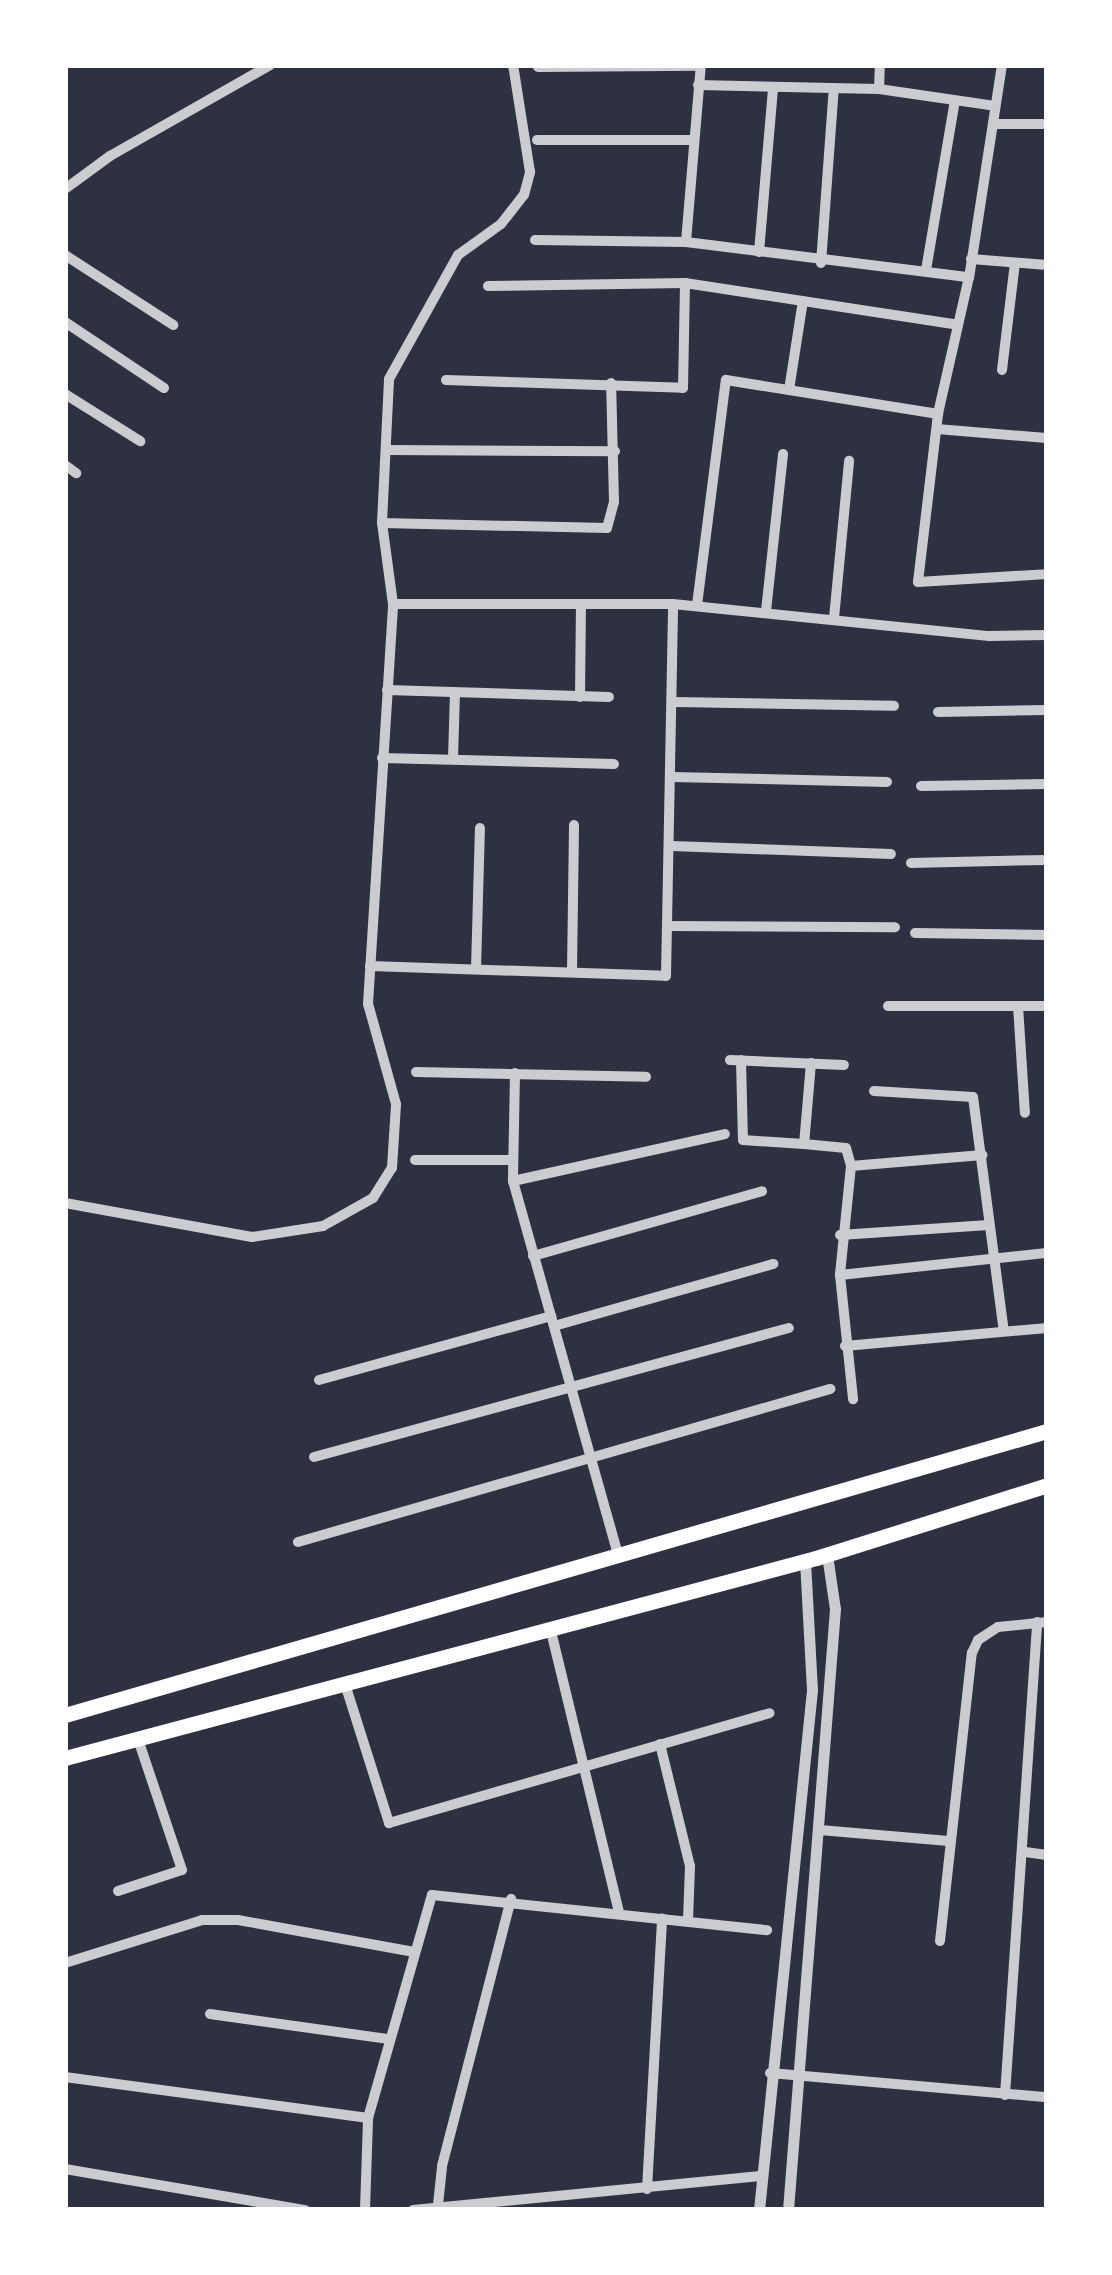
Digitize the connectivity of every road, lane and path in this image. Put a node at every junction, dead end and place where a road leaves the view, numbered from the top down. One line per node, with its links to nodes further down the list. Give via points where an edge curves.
1 (270, 65): 17 (street)
2 (513, 65): 44 (street, via 530,172 524,196 501,224 458,255 389,379)
3 (880, 65): 10 (street)
4 (1002, 65): 12 (street)
5 (700, 66): 6 (street); 7 (street)
6 (538, 67)
7 (698, 85): 8 (street); 16 (street)
8 (774, 88): 9 (street); 20 (street)
9 (834, 88): 10 (street); 23 (street)
10 (879, 90): 11 (street)
11 (956, 100): 12 (street); 26 (street)
12 (995, 106): 13 (street)
13 (993, 124): 14 (street); 22 (street)
14 (1047, 124)
15 (537, 140): 16 (street)
16 (693, 140): 19 (street)
17 (65, 189)
18 (535, 240): 19 (street)
19 (686, 242): 20 (street)
20 (758, 252): 23 (street)
21 (65, 255): 32 (street)
22 (971, 259): 24 (street); 27 (street)
23 (822, 263): 26 (street)
24 (1015, 263): 25 (street); 34 (street)
25 (1047, 265)
26 (926, 270): 27 (street)
27 (970, 277): 33 (street)
28 (684, 282): 29 (street); 30 (street); 36 (street, via 683,388)
29 (488, 286)
30 (802, 301): 33 (street); 38 (street)
31 (65, 322): 37 (street)
32 (173, 325)
33 (958, 325): 40 (street)
34 (1002, 370)
35 (446, 380): 36 (street)
36 (611, 383): 45 (street)
37 (164, 388)
38 (789, 390): 40 (street); 55 (street, via 726,380)
39 (65, 394): 43 (street)
40 (938, 414): 41 (street)
41 (937, 429): 42 (street); 51 (street, via 918,582)
42 (1047, 438)
43 (140, 441)
44 (388, 450): 45 (street); 50 (street)
45 (615, 452): 50 (street, via 607,528)
46 (783, 454): 56 (street)
47 (849, 461): 57 (street)
48 (65, 466): 49 (street)
49 (76, 472)
50 (382, 523): 52 (street)
51 (1047, 574)
52 (393, 604): 53 (street); 59 (street)
53 (581, 604): 54 (street); 61 (street)
54 (673, 604): 55 (street); 63 (street)
55 (696, 605): 56 (street)
56 (766, 610): 57 (street)
57 (834, 618): 58 (street, via 990,636)
58 (1047, 635)
59 (387, 690): 60 (street); 67 (street)
60 (456, 692): 61 (street); 68 (street)
61 (580, 697): 62 (street)
62 (608, 697)
63 (674, 702): 64 (street); 70 (street)
64 (894, 706)
65 (1047, 710): 66 (street)
66 (938, 712)
67 (382, 758): 68 (street); 84 (street)
68 (453, 759): 69 (street)
69 (614, 764)
70 (672, 777): 71 (street); 76 (street)
71 (887, 782)
72 (1047, 784): 73 (street)
73 (920, 786)
74 (574, 825): 86 (street)
75 (480, 828): 85 (street)
76 (672, 846): 77 (street); 80 (street)
77 (891, 854)
78 (1047, 860): 79 (street)
79 (911, 862)
80 (668, 926): 81 (street); 86 (street, via 666,976)
81 (895, 927)
82 (915, 933): 83 (street)
83 (1047, 935)
84 (370, 966): 85 (street); 105 (street, via 368,1004 396,1104 397,1149 373,1198 323,1226 252,1237)
85 (476, 969): 86 (street)
86 (572, 971)
87 (888, 1006): 88 (street)
88 (1018, 1006): 89 (street); 96 (street)
89 (1047, 1006)
90 (811, 1064): 91 (street); 98 (street); 98 (street, via 736,1060 743,1140)
91 (844, 1065)
92 (416, 1072): 93 (street)
93 (515, 1073): 94 (street); 101 (street)
94 (646, 1077)
95 (874, 1091): 99 (street, via 973,1097)
96 (1025, 1113)
97 (725, 1134): 103 (street)
98 (804, 1144): 102 (street, via 846,1148)
99 (983, 1155): 102 (street); 106 (street)
100 (415, 1160): 101 (street)
101 (513, 1160): 103 (street)
102 (850, 1166): 107 (street)
103 (513, 1181): 109 (street)
104 (762, 1191): 109 (street)
105 (65, 1204)
106 (985, 1224): 107 (street); 110 (street)
107 (840, 1235): 112 (street)
108 (1047, 1253): 110 (street)
109 (533, 1256): 113 (street)
110 (990, 1258): 112 (street); 116 (street)
111 (773, 1264): 113 (street)
112 (840, 1274): 117 (street)
113 (552, 1322): 118 (street); 119 (street)
114 (790, 1328): 119 (street)
115 (1047, 1328): 116 (street)
116 (1004, 1330): 117 (street)
117 (845, 1346): 121 (street)
118 (319, 1380)
119 (576, 1388): 123 (street); 124 (street)
120 (830, 1389): 124 (street)
121 (853, 1399)
122 (1047, 1431): 128 (main road)
123 (314, 1457)
124 (594, 1459): 126 (street); 128 (street)
125 (1047, 1485): 127 (main road)
126 (298, 1542)
127 (827, 1555): 129 (main road); 139 (street, via 835,1608)
128 (620, 1558): 134 (main road)
129 (805, 1562): 131 (main road); 154 (street, via 812,1690)
130 (1042, 1622): 140 (street, via 998,1627 972,1653); 141 (street)
131 (550, 1628): 132 (main road); 138 (street)
132 (345, 1684): 135 (main road); 138 (street, via 389,1824)
133 (769, 1713): 136 (street)
134 (65, 1714)
135 (138, 1738): 137 (main road); 143 (street, via 182,1870)
136 (660, 1744): 138 (street); 147 (street, via 690,1866)
137 (65, 1758)
138 (588, 1764): 145 (street)
139 (820, 1830): 140 (street); 155 (street)
140 (949, 1841): 149 (street)
141 (1024, 1852): 142 (street); 157 (street)
142 (1047, 1854)
143 (118, 1891)
144 (512, 1899): 145 (street); 150 (street, via 432,1894); 163 (street, via 442,2166)
145 (619, 1914): 146 (street)
146 (662, 1918): 147 (street); 162 (street)
147 (688, 1921): 148 (street)
148 (766, 1930)
149 (940, 1941)
150 (414, 1952): 151 (street, via 238,1920 202,1920); 153 (street)
151 (65, 1963)
152 (210, 2014): 153 (street)
153 (387, 2039): 159 (street)
154 (770, 2073): 155 (street); 161 (street)
155 (802, 2077): 157 (street); 169 (street)
156 (65, 2078): 159 (street)
157 (1005, 2095): 158 (street)
158 (1047, 2097)
159 (368, 2118): 166 (street)
160 (65, 2169): 165 (street)
161 (760, 2176): 162 (street); 168 (street)
162 (647, 2188): 164 (street)
163 (438, 2204): 164 (street); 167 (street)
164 (562, 2204)
165 (306, 2210)
166 (365, 2210)
167 (412, 2210)
168 (759, 2210)
169 (788, 2210)

